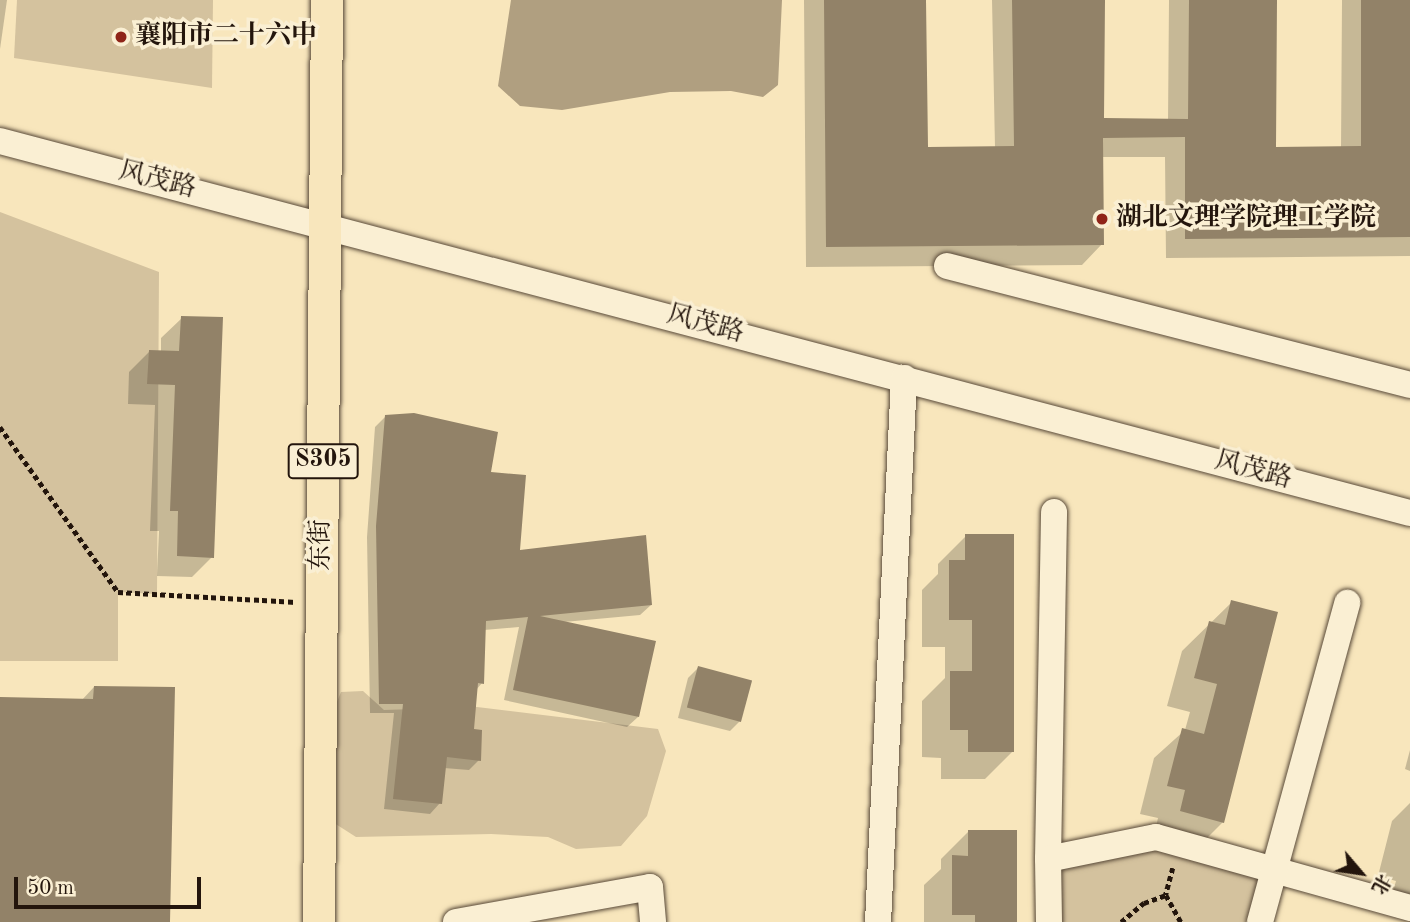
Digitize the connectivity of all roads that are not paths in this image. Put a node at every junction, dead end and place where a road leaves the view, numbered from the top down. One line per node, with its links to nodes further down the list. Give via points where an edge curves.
1 (327, 0): 3 (main road, 东街 / S305)
2 (0, 141): 3 (street, 风茂路)
3 (325, 224): 5 (street, 风茂路); 13 (main road, 东街 / S305)
4 (947, 266): 6 (street)
5 (904, 378): 8 (street, 风茂路); 16 (street)
6 (1410, 385)
7 (1054, 512): 10 (street)
8 (1410, 513)
9 (1347, 603): 11 (street)
10 (1048, 859): 11 (street, via 1156,837); 17 (street)
11 (1272, 869): 12 (street); 18 (street)
12 (1410, 908)
13 (319, 922)
14 (456, 922): 15 (street, via 650,887)
15 (653, 922)
16 (878, 922)
17 (1049, 922)
18 (1260, 922)

